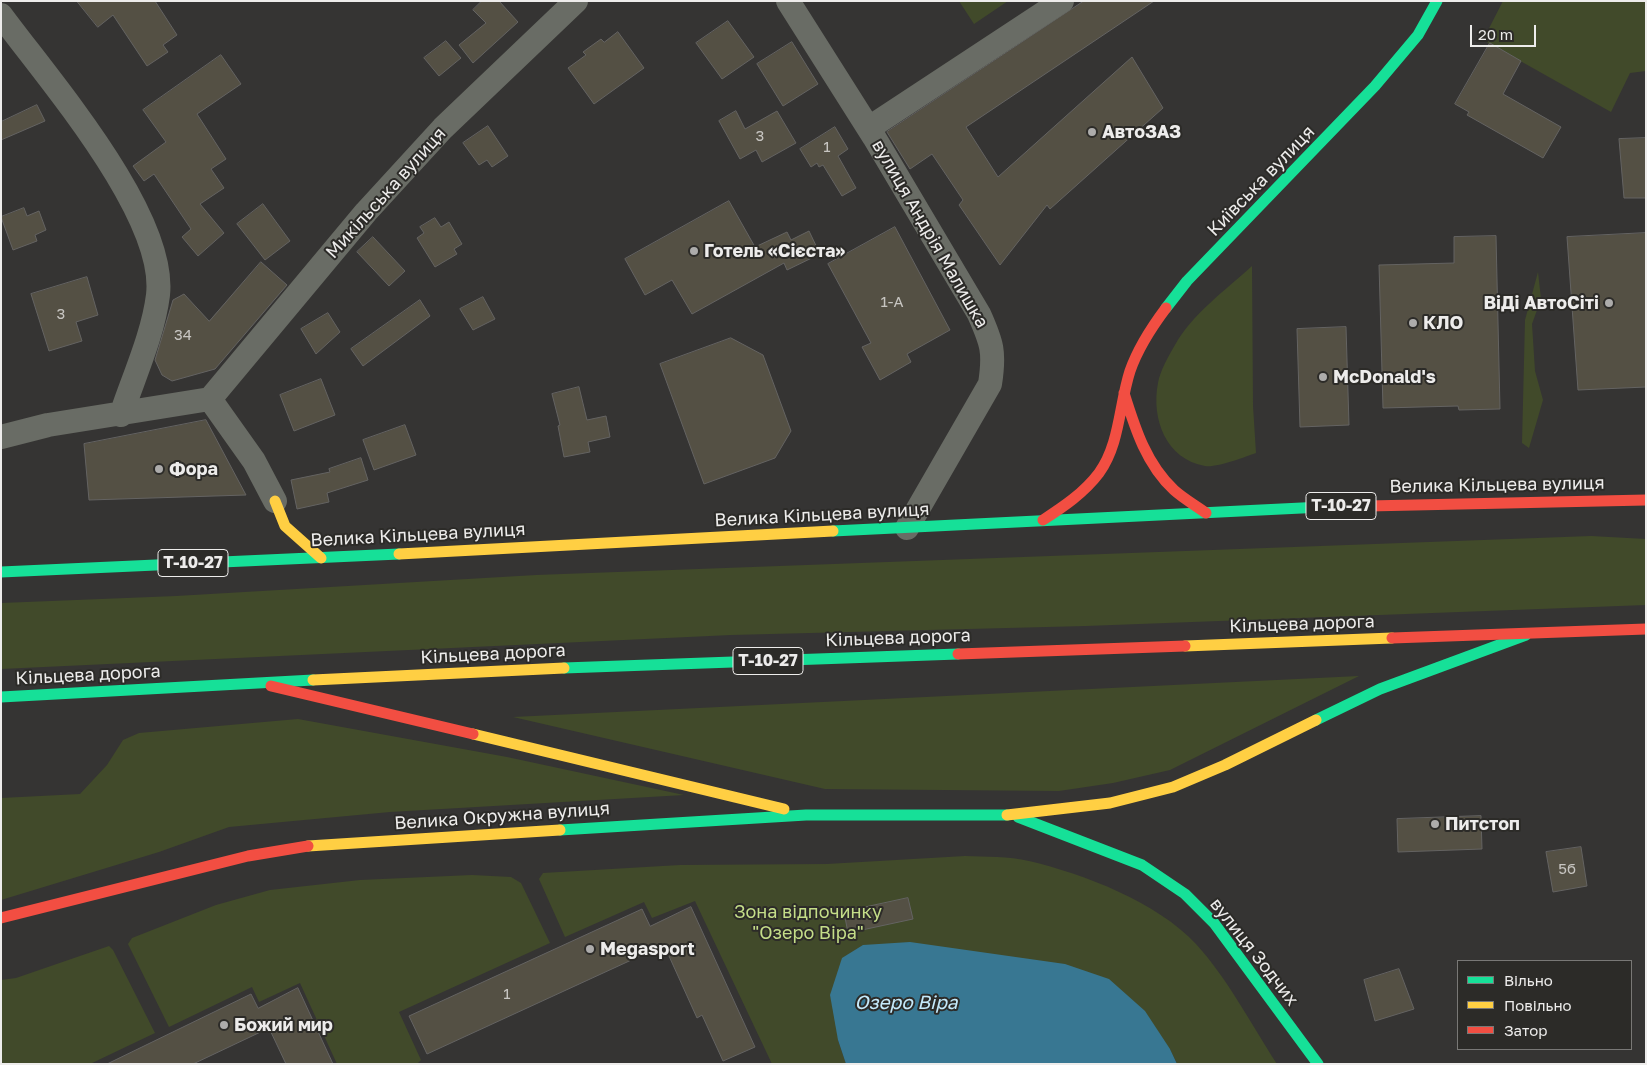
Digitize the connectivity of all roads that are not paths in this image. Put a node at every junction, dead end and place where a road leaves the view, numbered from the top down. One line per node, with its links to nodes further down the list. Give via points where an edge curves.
1 (576, 1): 8 (street, Микільська вулиця, via 443,128 373,205)
2 (788, 1): 6 (street, вулиця Андрія Малишка)
3 (1062, 1): 6 (street)
4 (1437, 1): 7 (main road, Київська вулиця, via 1418,35 1375,86 1188,281 1147,336 1134,360)
5 (1, 15): 9 (street, via 104,155 139,215 155,257 158,295 147,340)
6 (869, 128): 15 (street, вулиця Андрія Малишка, via 979,314 990,339 994,359 990,384)
7 (1124, 393): 13 (main road, via 1141,445 1153,465 1172,488); 14 (main road, Київська вулиця, via 1113,442 1100,472 1076,498)
8 (210, 399): 9 (street); 12 (street, via 254,462)
9 (121, 415): 10 (street, via 48,425)
10 (1, 437)
11 (1646, 500): 13 (main road, Велика Кільцева вулиця / Т-10-27, via 1300,507)
12 (274, 501): 16 (main road, via 286,526)
13 (1206, 513): 14 (main road, Велика Кільцева вулиця / Т-10-27)
14 (1043, 520): 15 (main road, Велика Кільцева вулиця / Т-10-27)
15 (908, 528): 16 (main road, Велика Кільцева вулиця / Т-10-27)
16 (321, 558): 17 (main road, Велика Кільцева вулиця / Т-10-27)
17 (1, 572)
18 (1646, 629): 19 (main road, Кільцева дорога / Т-10-27)
19 (1535, 632): 20 (main road, Кільцева дорога / Т-10-27, via 501,670); 23 (main road, via 1380,689 1173,787 1110,803)
20 (260, 683): 21 (main road, Кільцева дорога / Т-10-27); 22 (main road)
21 (1, 697)
22 (806, 815): 23 (main road, Велика Окружна вулиця); 24 (main road, Велика Окружна вулиця, via 302,846 248,856)
23 (1014, 815): 25 (main road, вулиця Зодчих, via 1142,865 1185,894 1214,923)
24 (1, 918)
25 (1318, 1064)

